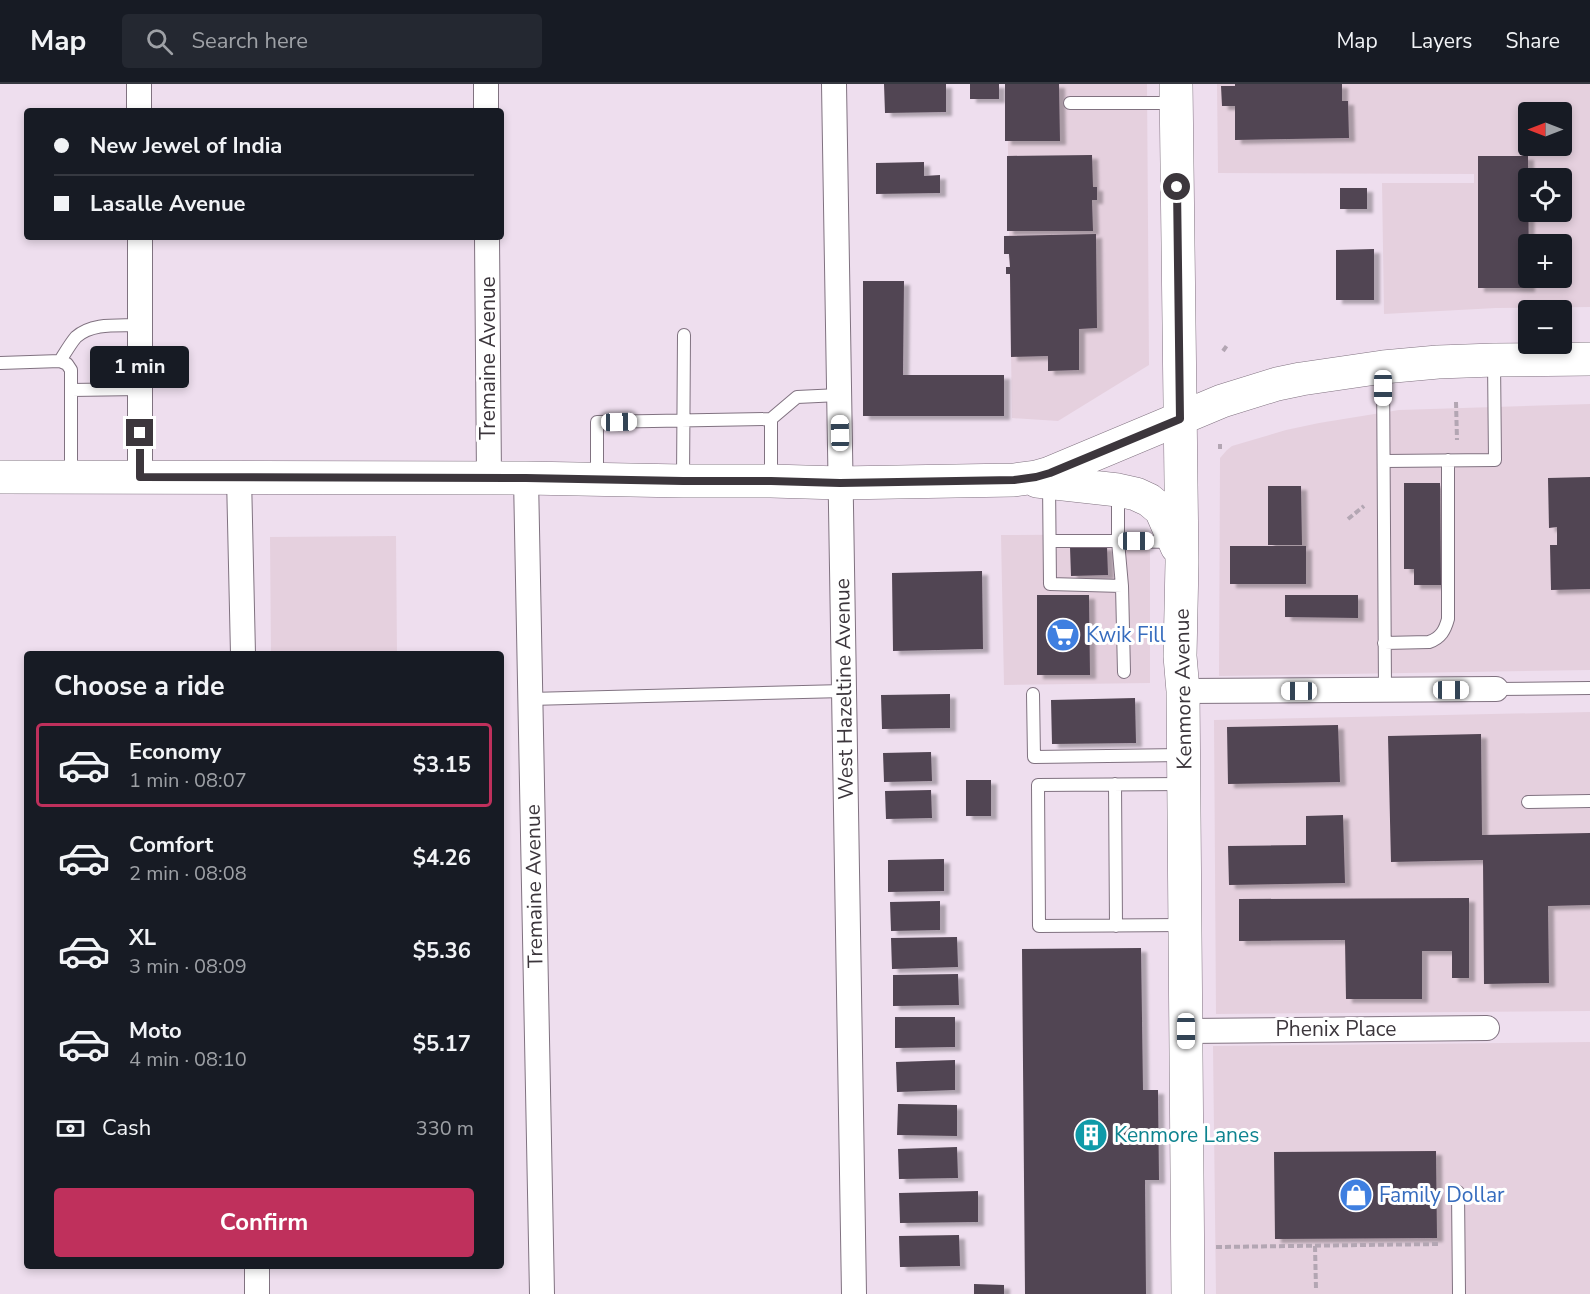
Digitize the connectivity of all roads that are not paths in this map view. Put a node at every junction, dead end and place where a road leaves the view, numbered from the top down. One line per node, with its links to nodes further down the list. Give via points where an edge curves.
1 (139, 84): 6 (street)
2 (486, 84): 7 (street)
3 (834, 84): 19 (street, West Hazeltine Avenue)
4 (1176, 93): 5 (lane); 21 (street, Kenmore Avenue)
5 (1070, 103)
6 (139, 108)
7 (486, 108)
8 (140, 240): 10 (street)
9 (487, 240): 29 (street, Tremaine Avenue)
10 (140, 325): 14 (lane, via 86,331); 17 (street)
11 (684, 335): 22 (lane)
12 (1590, 359): 13 (street)
13 (1494, 360): 16 (street); 23 (lane, via 1495,460)
14 (60, 361): 15 (lane); 18 (lane, via 72,370)
15 (0, 363)
16 (1383, 367): 21 (street, via 1277,384); 24 (lane)
17 (140, 389): 18 (lane); 27 (street)
18 (72, 390): 26 (lane)
19 (839, 395): 20 (lane, via 797,398); 36 (street, West Hazeltine Avenue)
20 (771, 419): 22 (lane); 34 (lane)
21 (1180, 419): 32 (street, via 1050,473); 40 (street, Kenmore Avenue)
22 (684, 421): 31 (lane, via 597,422); 33 (lane)
23 (1448, 460): 24 (lane); 42 (lane, via 1446,628 1429,642)
24 (1384, 461): 42 (lane)
25 (0, 477): 26 (street)
26 (72, 477): 27 (street)
27 (140, 477): 28 (street)
28 (239, 477): 29 (street); 43 (street)
29 (489, 478): 30 (street)
30 (526, 478): 31 (street); 51 (street, Tremaine Avenue)
31 (597, 479): 33 (street)
32 (1014, 480): 35 (street); 36 (street)
33 (683, 481): 34 (street)
34 (771, 481): 36 (street)
35 (1049, 482): 37 (street); 38 (lane)
36 (840, 483): 48 (street, West Hazeltine Avenue)
37 (1118, 490): 39 (lane); 40 (street, via 1149,500 1161,510)
38 (1050, 541): 39 (lane); 41 (lane, via 1050,584)
39 (1118, 541): 40 (lane); 41 (lane)
40 (1179, 552): 49 (street, Kenmore Avenue)
41 (1122, 586): 44 (lane)
42 (1384, 643): 47 (lane)
43 (243, 651)
44 (1125, 672)
45 (1590, 688): 46 (lane)
46 (1496, 689): 47 (street)
47 (1385, 690): 49 (street)
48 (844, 691): 51 (lane); 64 (street, West Hazeltine Avenue)
49 (1183, 691): 52 (street, Kenmore Avenue)
50 (1033, 694): 52 (lane, via 1034,757)
51 (530, 699): 63 (street, Tremaine Avenue)
52 (1184, 769): 53 (lane); 56 (street, Kenmore Avenue)
53 (1115, 784): 57 (lane); 57 (lane, via 1038,785 1038,820 1039,926)
54 (1590, 801): 55 (lane)
55 (1528, 802)
56 (1185, 925): 57 (lane); 59 (street, Kenmore Avenue)
57 (1116, 926)
58 (1487, 1028): 59 (street, Phenix Place)
59 (1186, 1031): 65 (street, Kenmore Avenue)
60 (1458, 1192): 66 (lane)
61 (257, 1269): 62 (street)
62 (257, 1294)
63 (542, 1294)
64 (854, 1294)
65 (1188, 1294)
66 (1459, 1294)

